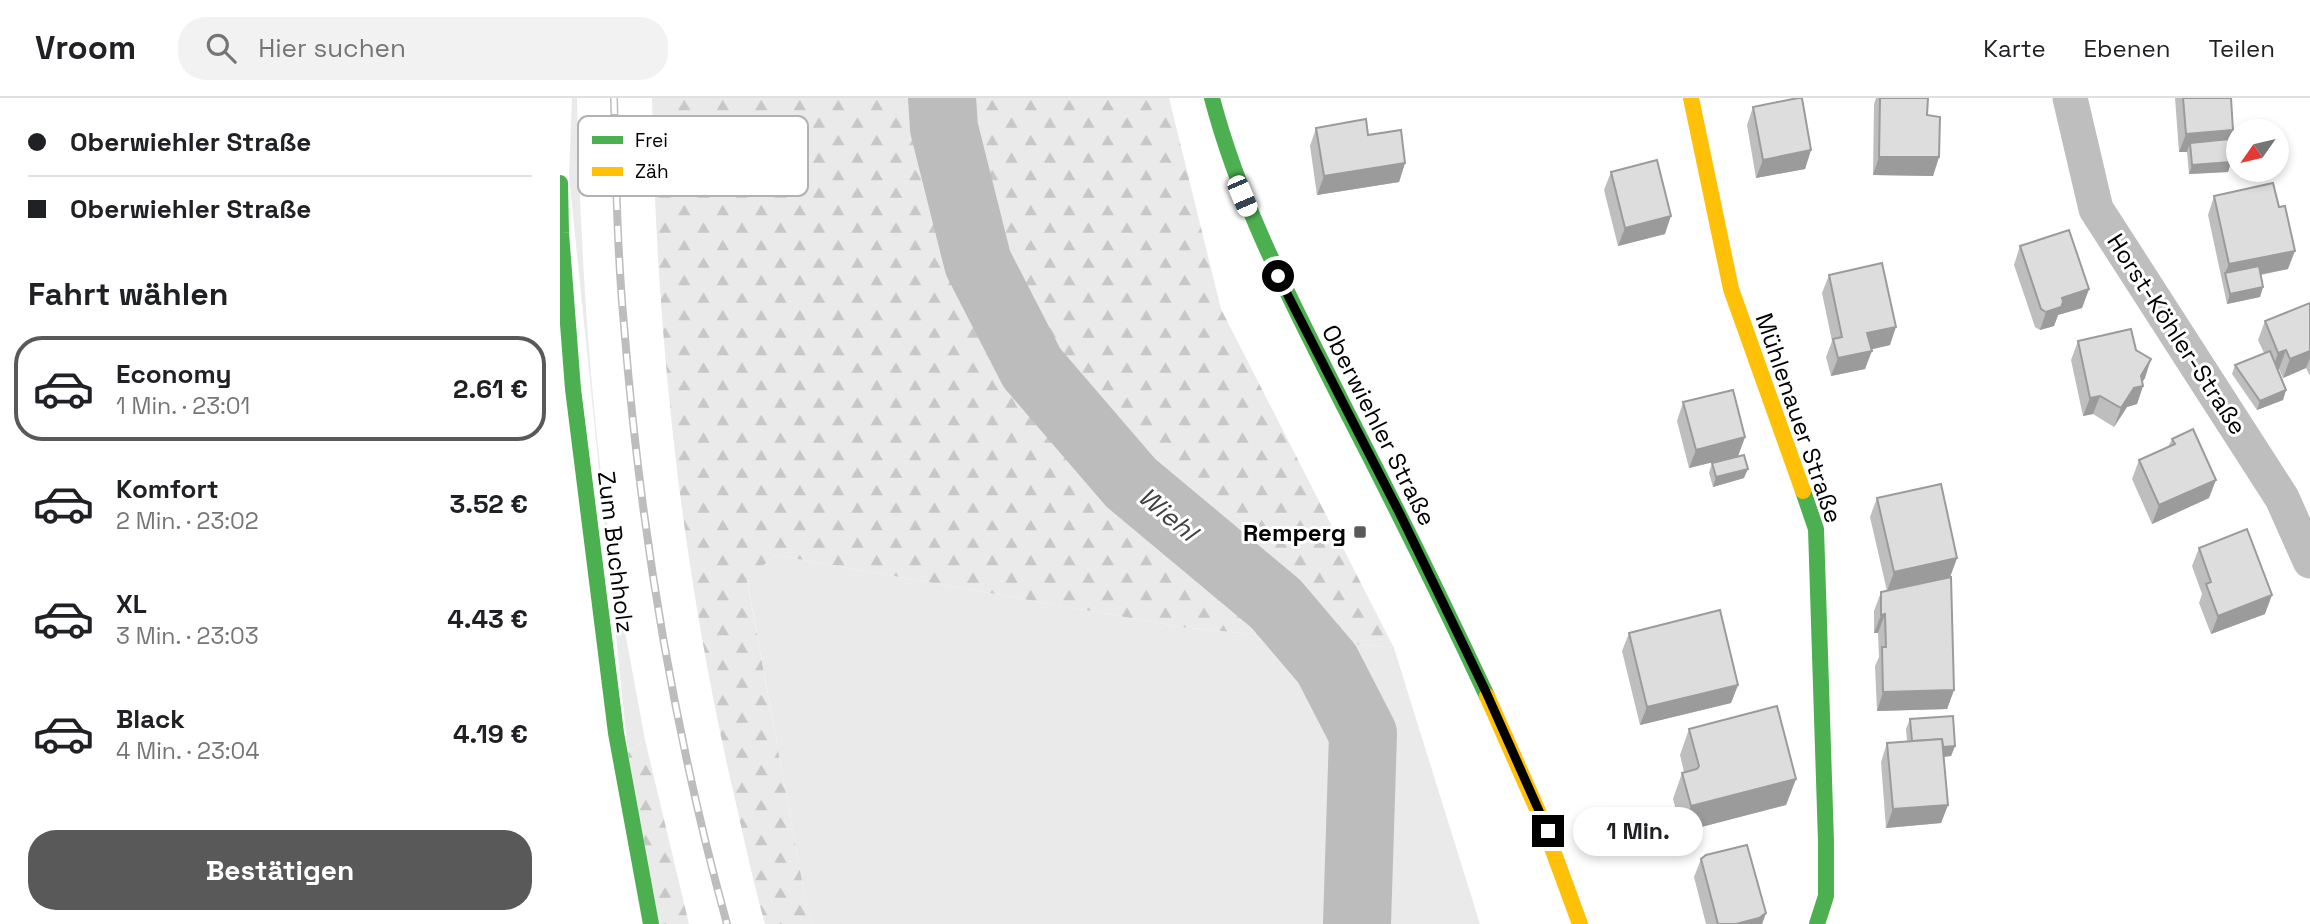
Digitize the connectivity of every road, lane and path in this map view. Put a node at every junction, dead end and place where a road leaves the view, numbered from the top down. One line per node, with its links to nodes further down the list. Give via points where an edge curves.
1 (1212, 98): 7 (street, Oberwiehler Straße, via 1242,196 1269,261 1486,692 1538,806)
2 (1691, 98): 8 (street, Mühlenauer Straße, via 1731,289 1816,529 1826,842 1825,896)
3 (2070, 98): 5 (street, Horst-Köhler-Straße, via 2096,209 2282,498)
4 (560, 183): 6 (street, Zum Buchholz, via 573,389 616,733)
5 (2310, 561)
6 (651, 924)
7 (1580, 924)
8 (1817, 924)

